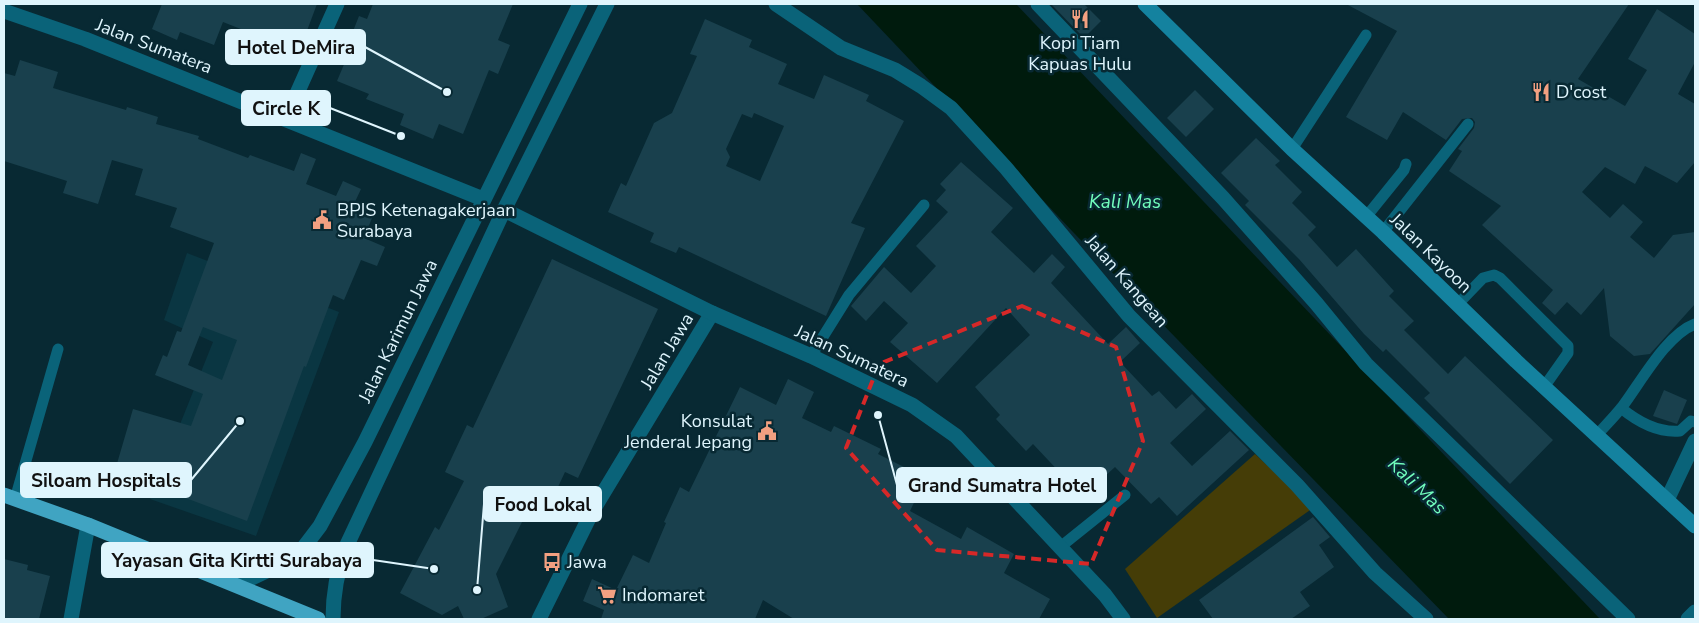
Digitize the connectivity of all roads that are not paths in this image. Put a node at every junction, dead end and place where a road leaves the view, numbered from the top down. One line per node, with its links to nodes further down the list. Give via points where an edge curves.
1 (337, 4): 9 (street)
2 (580, 4): 13 (street, Jalan Karimun Jawa)
3 (606, 4): 15 (street)
4 (776, 4): 43 (street, Jalan Kangean, via 841,48 896,70 951,108 1006,168 1129,316 1297,485 1375,573)
5 (1038, 4): 44 (street, via 1223,198 1316,302 1366,364)
6 (1145, 4): 11 (main road, Jalan Kayoon)
7 (4, 11): 9 (street, Jalan Sumatera, via 85,39)
8 (1366, 35): 11 (lane)
9 (286, 118): 13 (street, Jalan Sumatera)
10 (1468, 124): 17 (lane)
11 (1292, 149): 16 (main road, Jalan Kayoon)
12 (1406, 164): 16 (lane)
13 (483, 199): 28 (street, Jalan Karimun Jawa)
14 (924, 205): 22 (lane, via 849,295)
15 (504, 210): 19 (street, Jalan Sumatera); 29 (street)
16 (1366, 218): 17 (main road, Jalan Kayoon)
17 (1383, 232): 18 (main road, Jalan Kayoon)
18 (1457, 305): 23 (main road, Jalan Kayoon); 23 (lane, via 1483,278 1494,275 1500,278 1568,346 1568,353)
19 (712, 313): 22 (street, Jalan Sumatera); 41 (street, Jalan Jawa, via 593,510)
20 (1695, 324): 24 (lane, via 1665,349)
21 (58, 349): 31 (lane)
22 (811, 356): 35 (street, Jalan Sumatera, via 912,404 956,436)
23 (1544, 387): 26 (main road, Jalan Kayoon)
24 (1621, 408): 25 (lane, via 1638,422 1668,431 1680,431); 26 (lane)
25 (1695, 422)
26 (1596, 436): 32 (main road, Jalan Kayoon)
27 (1695, 441): 32 (street)
28 (365, 442): 29 (street); 36 (street, Jalan Karimun Jawa, via 320,526 301,551 275,568)
29 (390, 453): 40 (street, via 338,570)
30 (1125, 495): 35 (lane)
31 (9, 497): 33 (highway)
32 (1667, 500): 34 (main road, Jalan Kayoon)
33 (88, 525): 36 (highway); 38 (street)
34 (1695, 526)
35 (1059, 548): 42 (street, Jalan Sumatera, via 1105,595)
36 (237, 585): 39 (highway)
37 (1695, 612): 45 (street)
38 (71, 619)
39 (318, 619)
40 (333, 619)
41 (539, 619)
42 (1123, 619)
43 (1426, 619)
44 (1628, 619)
45 (1688, 619)

